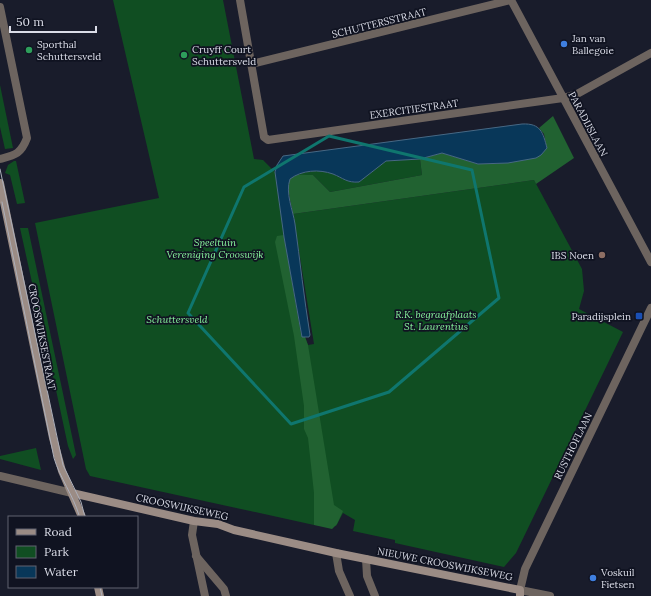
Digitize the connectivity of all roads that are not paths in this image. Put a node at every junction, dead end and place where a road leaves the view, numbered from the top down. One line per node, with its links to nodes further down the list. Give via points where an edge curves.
1 (240, 0): 5 (street)
2 (511, 0): 5 (street, SCHUTTERSSTRAAT); 6 (street, PARADIJSLAAN)
3 (0, 7): 7 (street, via 27,138 23,148 15,155)
4 (651, 53): 6 (street, EXERCITIESTRAAT, via 577,94)
5 (251, 64): 6 (street, EXERCITIESTRAAT, via 264,137 268,140)
6 (563, 98): 10 (street, PARADIJSLAAN)
7 (0, 158)
8 (0, 183): 9 (street, CROOSWIJKSESTRAAT)
9 (1, 192): 13 (street, CROOSWIJKSESTRAAT, via 53,438 62,471)
10 (650, 257)
11 (651, 308): 19 (street, RUSTHOFLAAN, via 525,570)
12 (0, 476): 13 (street, CROOSWIJKSEWEG)
13 (72, 493): 14 (street, CROOSWIJKSESTRAAT); 15 (street, CROOSWIJKSEWEG)
14 (82, 516)
15 (194, 521): 16 (street, CROOSWIJKSEWEG, via 218,524 234,530); 17 (street, via 192,535)
16 (336, 553): 18 (street, NIEUWE CROOSWIJKSEWEG); 22 (street, via 339,571)
17 (196, 555): 20 (street); 21 (street, via 224,589)
18 (366, 559): 19 (street, NIEUWE CROOSWIJKSEWEG); 23 (street, via 367,576)
19 (520, 593): 24 (street, NIEUWE CROOSWIJKSEWEG)
20 (205, 596)
21 (226, 596)
22 (350, 596)
23 (375, 596)
24 (550, 596)

